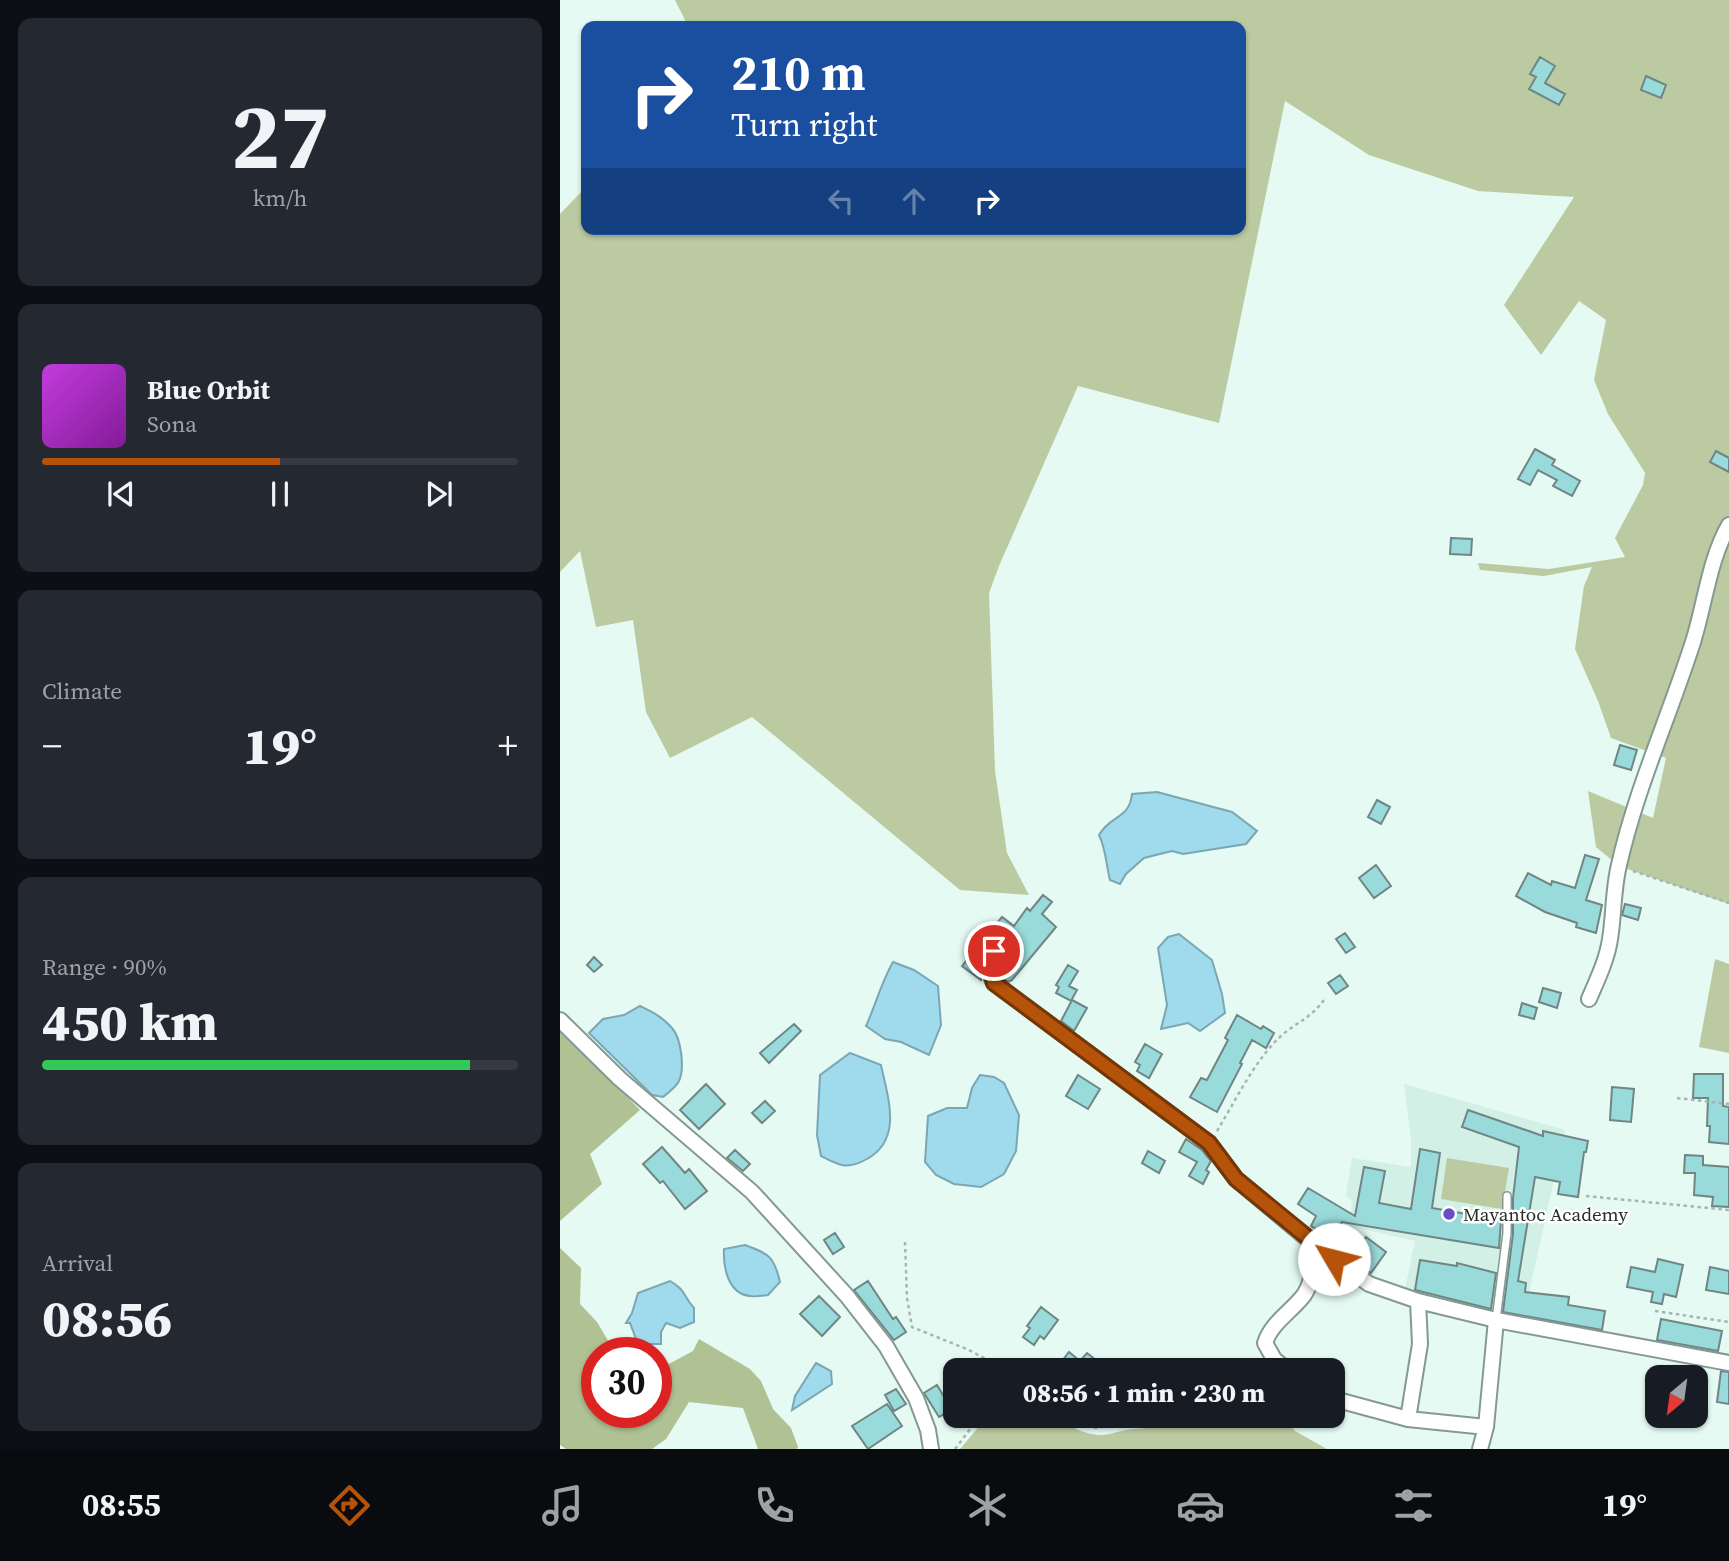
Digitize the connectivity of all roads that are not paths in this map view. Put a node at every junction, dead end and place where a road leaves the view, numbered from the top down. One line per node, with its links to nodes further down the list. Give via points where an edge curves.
1 (1729, 526): 3 (street, via 1633,815 1619,866 1610,941)
2 (994, 951): 6 (street, via 998,957 991,971 994,983 1209,1143 1236,1179)
3 (1589, 999)
4 (560, 1020): 14 (street, via 620,1079 752,1192 847,1296 886,1346 916,1398)
5 (1507, 1196): 8 (lane)
6 (1316, 1247): 7 (street, via 1369,1284); 9 (street, via 1312,1278 1304,1295 1271,1330 1265,1343)
7 (1418, 1301): 8 (street); 12 (street, via 1420,1344)
8 (1496, 1320): 10 (street); 13 (street)
9 (1273, 1358)
10 (1729, 1363)
11 (1345, 1402): 12 (street)
12 (1408, 1419): 13 (street)
13 (1486, 1427): 15 (street)
14 (931, 1449)
15 (1480, 1449)

